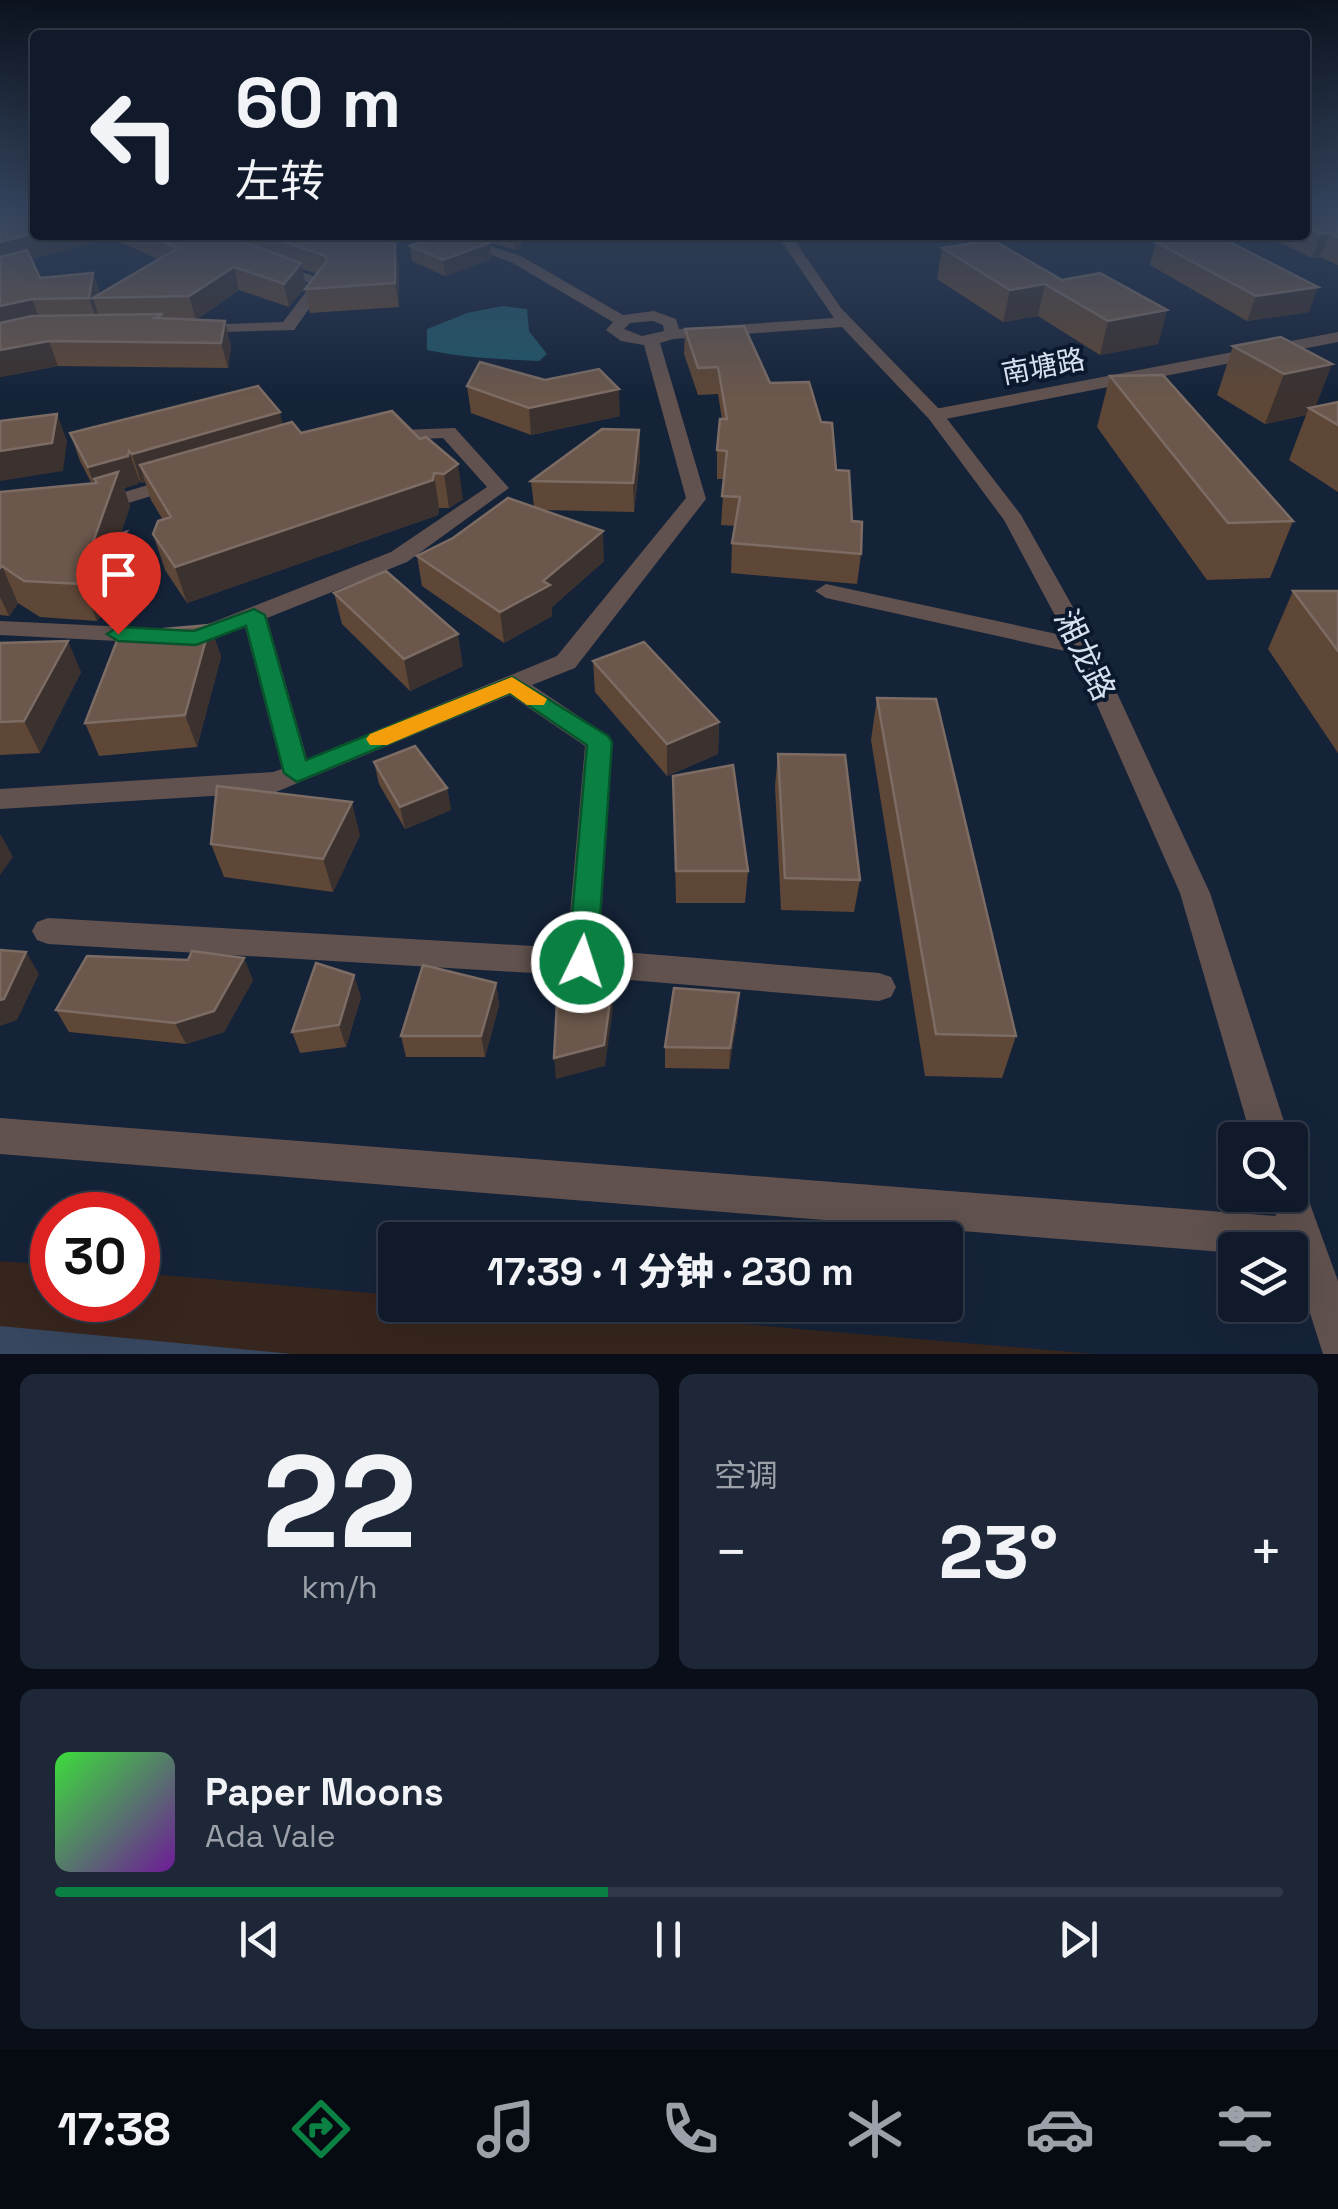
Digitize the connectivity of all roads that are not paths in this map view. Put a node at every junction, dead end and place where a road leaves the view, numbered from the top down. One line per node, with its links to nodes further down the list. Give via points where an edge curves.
1 (293, 272): 6 (street, via 321,282 288,327)
2 (539, 272): 5 (street)
3 (810, 272): 4 (street, 湘龙路)
4 (841, 316): 7 (street); 9 (street, 湘龙路)
5 (621, 320): 7 (street, via 644,316); 7 (street, via 614,326 617,334)
6 (177, 330)
7 (662, 331): 17 (street, via 696,499 566,662)
8 (1338, 337): 9 (street, 南塘路)
9 (935, 415): 16 (street, 湘龙路, via 1014,519)
10 (362, 435): 14 (street, via 448,432 499,488 398,558)
11 (202, 475): 12 (street)
12 (76, 513)
13 (826, 591): 16 (street)
14 (254, 615): 15 (street, via 196,638); 18 (street)
15 (0, 628)
16 (1084, 648): 23 (street, 湘龙路, via 1195,893)
17 (512, 684): 18 (street); 21 (street, via 600,742)
18 (297, 773): 19 (street, via 276,782)
19 (0, 799)
20 (48, 931): 21 (street)
21 (582, 962): 22 (street)
22 (879, 988)
23 (1265, 1122)
24 (0, 1136): 25 (street)
25 (1224, 1232)
26 (1308, 1257): 27 (street)
27 (1338, 1340)

